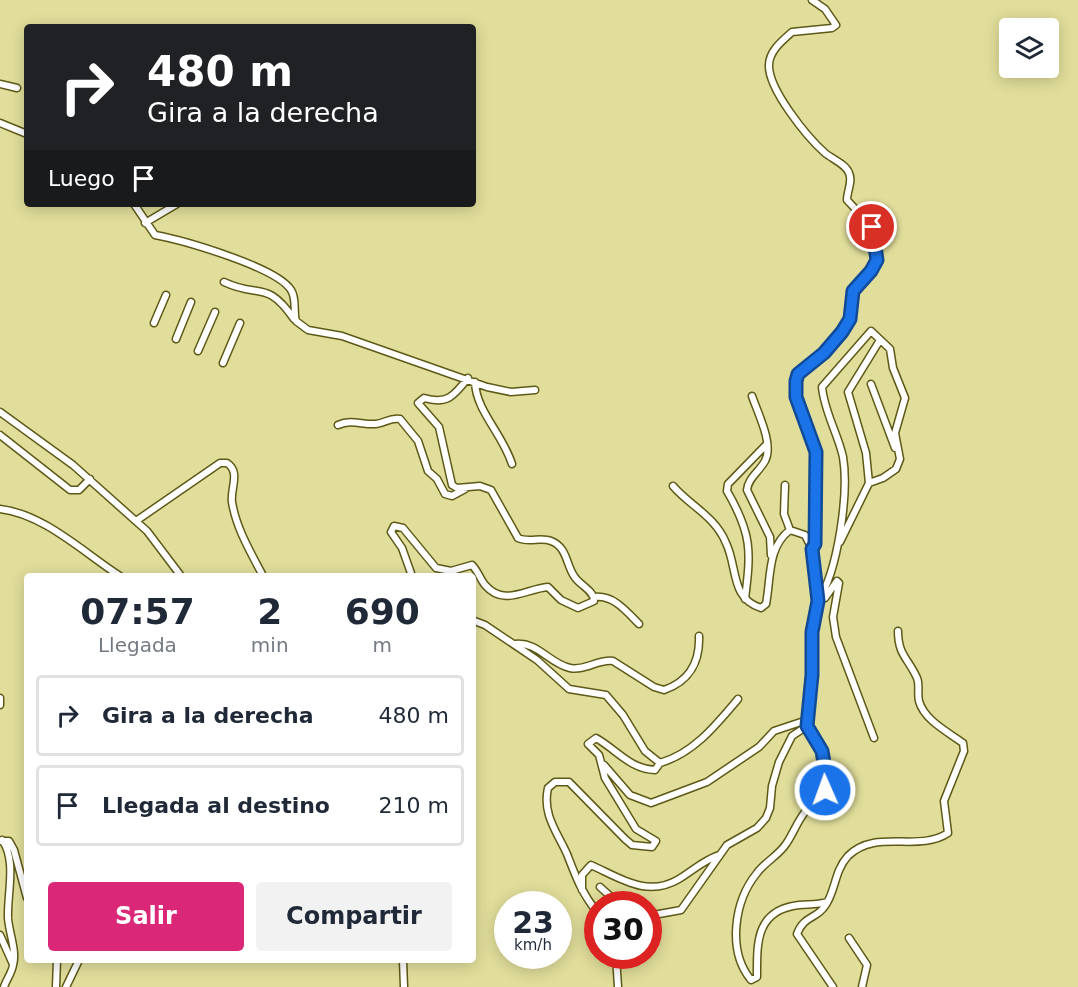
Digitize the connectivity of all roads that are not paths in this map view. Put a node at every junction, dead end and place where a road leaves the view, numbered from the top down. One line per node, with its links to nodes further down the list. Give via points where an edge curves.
1 (812, 0): 40 (street, via 825,9 836,26 792,32 773,52 769,64 771,79 810,136 849,171 847,200 872,227 877,248 877,260 871,271 853,291 850,319 824,353 798,374 796,381 796,397 816,452)
2 (0, 84): 3 (street)
3 (16, 88)
4 (0, 123): 5 (street)
5 (24, 133)
6 (136, 207): 8 (street)
7 (172, 207): 8 (street)
8 (145, 224): 13 (street, via 155,235 218,251 283,282 293,295)
9 (224, 282): 13 (street, via 274,295)
10 (166, 295): 14 (street)
11 (191, 302): 16 (street)
12 (215, 312): 18 (street)
13 (296, 321): 20 (street, via 308,330 342,336)
14 (154, 323)
15 (240, 323): 19 (street)
16 (176, 339)
17 (880, 340): 29 (street, via 890,349 892,368 905,398 895,433); 32 (street, via 848,392 866,453); 39 (street, via 871,331 866,333 822,387 843,459)
18 (198, 351)
19 (223, 363)
20 (468, 378): 21 (street); 35 (street, via 450,400 424,398 418,403 439,427 452,485)
21 (475, 382): 23 (street, via 511,392); 30 (street, via 479,403 501,435)
22 (871, 384): 29 (street)
23 (535, 390)
24 (752, 396): 28 (street)
25 (0, 412): 31 (street)
26 (338, 425): 35 (street, via 400,419 418,441 428,471 445,494)
27 (0, 435): 31 (street, via 70,490 79,490)
28 (767, 444): 41 (street, via 765,461 747,484 747,490 770,537); 47 (street, via 728,484 727,491 750,545)
29 (900, 459): 32 (street, via 896,469)
30 (512, 464)
31 (90, 479): 37 (street)
32 (869, 483): 39 (street)
33 (673, 486): 47 (street, via 718,529)
34 (785, 486): 38 (street, via 784,514)
35 (465, 489): 46 (street, via 480,486 491,490 518,538 550,540 558,545 573,575)
36 (0, 509): 42 (street, via 12,510 66,537)
37 (136, 521): 43 (street); 44 (street, via 220,463 226,463 234,473 232,498 236,521)
38 (790, 530): 40 (street, via 805,535); 41 (street, via 782,536)
39 (838, 545): 48 (street)
40 (812, 549): 48 (street)
41 (772, 557): 47 (street, via 766,604 761,608)
42 (116, 573)
43 (179, 573)
44 (261, 573)
45 (411, 573): 46 (street, via 391,532 394,526 403,528 436,568 451,571 472,565 484,584 508,598 548,587 561,600 578,608 587,607)
46 (595, 597): 50 (street, via 619,604)
47 (745, 599)
48 (818, 601): 57 (street, via 812,632); 58 (street, via 839,583 833,616 836,637)
49 (476, 622): 53 (street)
50 (639, 624)
51 (898, 631): 70 (street, via 901,654 918,680 919,701 924,710 963,742 964,751 944,801 948,833 918,840 875,841 858,848 839,868)
52 (699, 636): 53 (street, via 697,662 684,677 664,690 612,660 571,668 523,642)
53 (514, 644): 59 (street, via 569,688 606,695 645,751)
54 (0, 698): 56 (street)
55 (738, 699): 59 (street, via 692,748)
56 (0, 705)
57 (807, 726): 60 (street, via 795,722 774,731 759,747 707,782 651,804 630,795); 62 (street, via 792,736 779,762 766,818); 70 (street, via 822,751 825,790 804,813 785,846 758,871 745,893 736,922 736,938 752,980 757,977 756,944 770,918 790,907)
58 (874, 738)
59 (660, 763): 60 (street, via 655,770 643,769 596,738 591,739 588,744)
60 (603, 764): 68 (street, via 605,778 636,829 657,844 632,844 569,782 555,782 549,788 547,810)
61 (1, 841): 63 (street, via 9,849 11,860); 64 (street, via 9,841 14,850)
62 (719, 855): 68 (street, via 676,881 654,887 634,886 591,866 582,875); 71 (street, via 681,910)
63 (8, 880): 66 (street); 77 (street)
64 (24, 887)
65 (600, 887): 67 (street)
66 (0, 889)
67 (604, 891)
68 (582, 893): 69 (street)
69 (584, 896)
70 (827, 902): 84 (street, via 806,919 797,934)
71 (662, 913)
72 (0, 935): 77 (street)
73 (849, 938): 85 (street, via 867,965)
74 (57, 963): 80 (street)
75 (78, 963): 81 (street)
76 (404, 963): 82 (street)
77 (14, 965): 79 (street)
78 (617, 969): 83 (street)
79 (4, 987)
80 (56, 987)
81 (66, 987)
82 (404, 987)
83 (618, 987)
84 (833, 987)
85 (862, 987)

